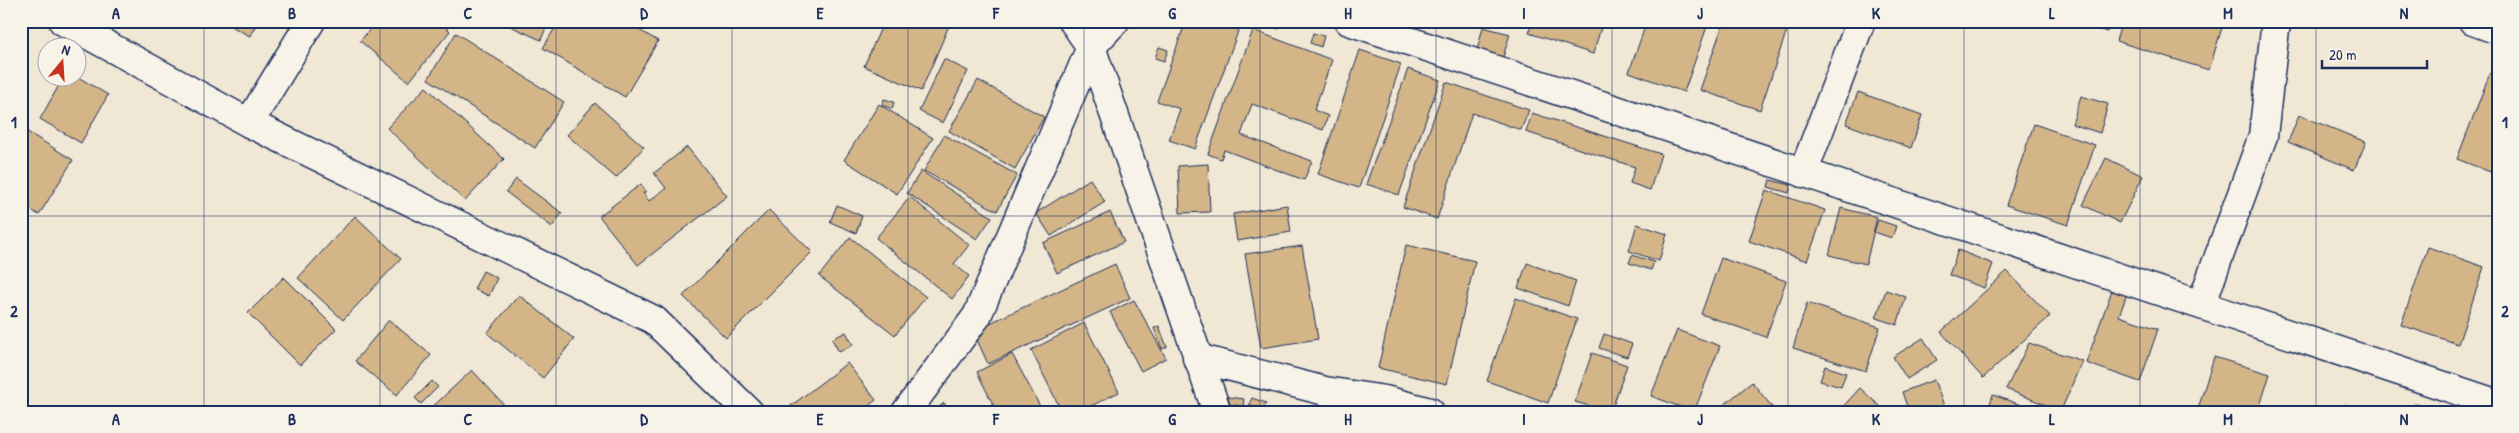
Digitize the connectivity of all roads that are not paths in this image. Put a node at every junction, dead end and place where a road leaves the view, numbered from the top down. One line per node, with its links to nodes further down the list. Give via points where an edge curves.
1 (63, 21): 11 (street)
2 (311, 21): 11 (street)
3 (1073, 21): 10 (street)
4 (1116, 21): 10 (street)
5 (1349, 21): 12 (street)
6 (1860, 21): 12 (street)
7 (2278, 21): 13 (street, via 2263,136)
8 (2473, 21): 9 (street)
9 (2498, 30)
10 (1092, 47): 14 (street); 17 (street, via 978,316)
11 (249, 122): 16 (street, via 654,320)
12 (1803, 173): 13 (street)
13 (2201, 305): 15 (street)
14 (1197, 358): 18 (street); 19 (street, via 1325,391 1385,400)
15 (2498, 404)
16 (749, 412)
17 (906, 412)
18 (1217, 412)
19 (1430, 412)

